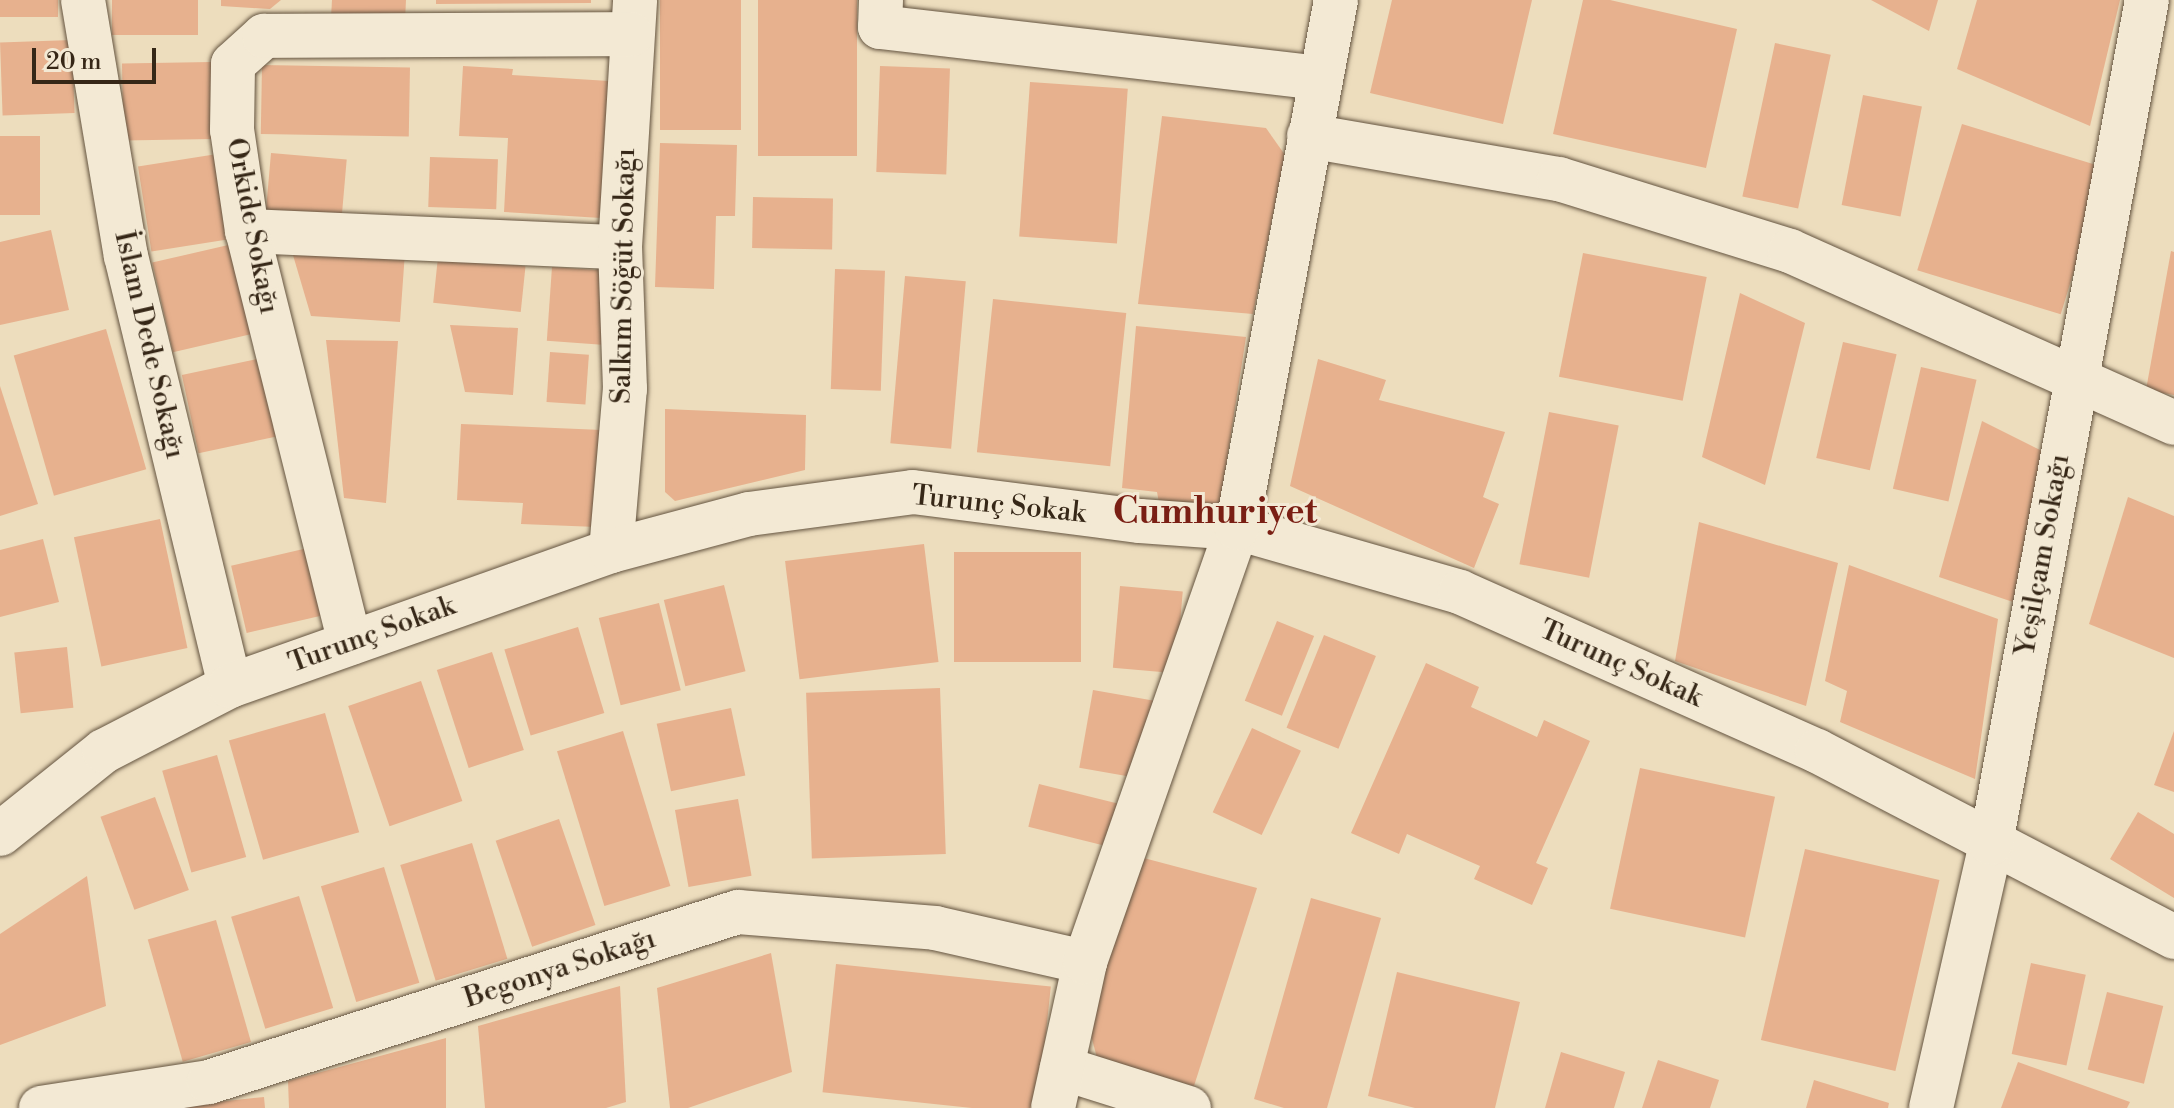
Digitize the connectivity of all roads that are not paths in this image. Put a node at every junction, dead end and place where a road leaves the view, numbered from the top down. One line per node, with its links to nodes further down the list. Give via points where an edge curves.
1 (83, 0): 16 (street, İslam Dede Sokağı, via 126,256)
2 (1336, 0): 7 (street)
3 (2147, 0): 11 (street, Yeşilçam Sokağı)
4 (881, 14): 7 (street)
5 (633, 17): 6 (street, Orkide Sokağı); 10 (street, Salkım Söğüt Sokağı)
6 (312, 19): 9 (street, Orkide Sokağı, via 264,36 233,64 232,130)
7 (1321, 78): 8 (street)
8 (1309, 136): 11 (street, via 1559,179 1790,251); 13 (street)
9 (247, 231): 10 (street); 15 (street, Orkide Sokağı)
10 (620, 247): 14 (street, Salkım Söğüt Sokağı, via 625,389)
11 (2074, 379): 12 (street); 18 (street, Yeşilçam Sokağı)
12 (2174, 423)
13 (1237, 528): 14 (street, Turunç Sokak, via 913,492 749,514); 18 (street, Turunç Sokak, via 1460,592 1817,751); 20 (street)
14 (611, 551): 15 (street, Turunç Sokak)
15 (350, 643): 16 (street, Turunç Sokak)
16 (230, 686): 17 (street, Turunç Sokak, via 104,751)
17 (0, 834)
18 (1991, 843): 19 (street, Turunç Sokak); 24 (street, Yeşilçam Sokağı)
19 (2174, 937)
20 (1085, 962): 21 (street); 22 (street, Begonya Sokağı, via 935,928 738,912 209,1082)
21 (1057, 1088): 23 (street)
22 (41, 1108)
23 (1189, 1108)
24 (1931, 1108)

